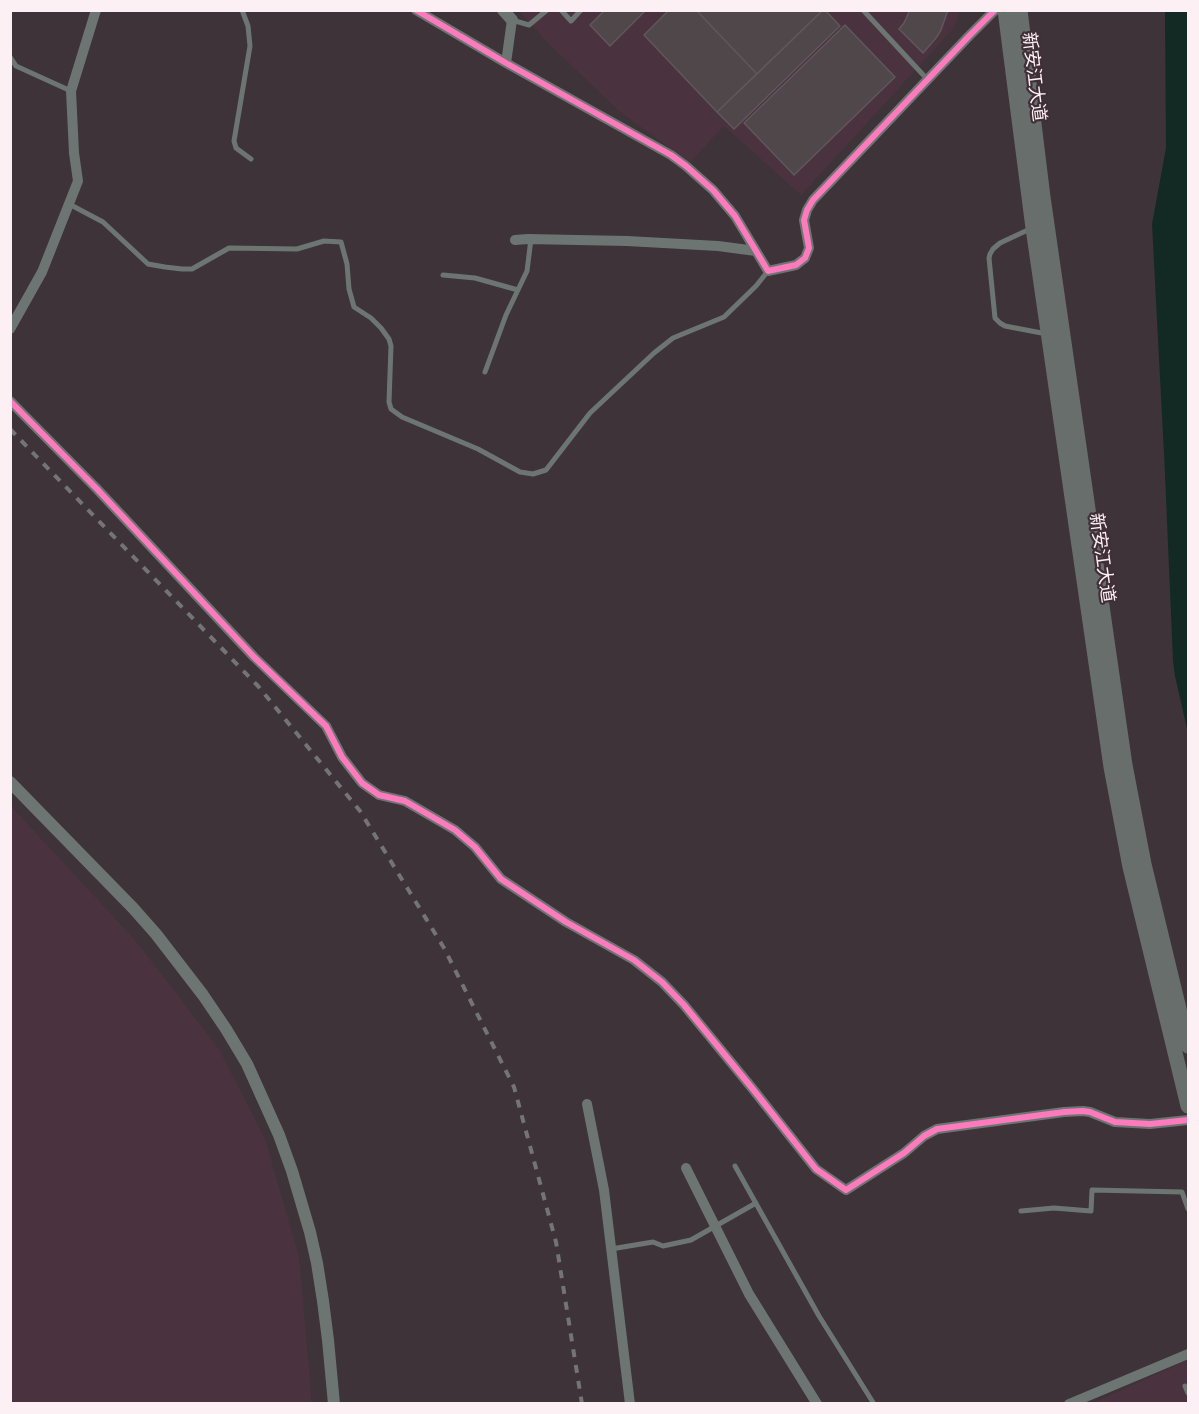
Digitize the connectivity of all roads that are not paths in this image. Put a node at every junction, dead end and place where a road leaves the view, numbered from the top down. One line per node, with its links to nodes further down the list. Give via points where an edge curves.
1 (96, 10): 16 (street)
2 (242, 10): 17 (lane, via 250,46 234,141)
3 (416, 10): 14 (street)
4 (503, 10): 12 (street)
5 (547, 10): 12 (lane, via 529,26)
6 (561, 10): 7 (lane, via 571,21)
7 (581, 10)
8 (862, 10): 15 (lane)
9 (995, 10): 15 (street)
10 (1005, 10): 19 (main road, 新安江大道)
11 (1020, 10): 31 (main road, 新安江大道, via 1125,765 1144,864)
12 (512, 20): 14 (street)
13 (10, 57): 16 (lane, via 16,66)
14 (506, 63): 22 (street, via 686,166 730,210)
15 (928, 80): 23 (street, via 813,200 804,220 809,248 806,258 796,265)
16 (71, 91): 18 (street, via 78,182)
17 (251, 159)
18 (69, 204): 23 (lane, via 103,222 148,264 173,268 192,269 229,248 297,249 324,241 340,242 354,307 371,318 389,339 391,409 514,469 533,474 546,470 591,413 654,353 673,338 724,317); 26 (street, via 42,272)
19 (1033, 228): 27 (main road, 新安江大道); 27 (lane, via 1000,243 990,254 995,318 1005,326)
20 (531, 239): 21 (street); 22 (street); 25 (lane, via 527,271)
21 (515, 240)
22 (756, 251): 23 (street)
23 (768, 271)
24 (443, 274): 25 (lane)
25 (518, 290): 28 (lane)
26 (10, 329)
27 (1048, 334): 33 (main road, 新安江大道, via 1118,807)
28 (485, 372)
29 (10, 402): 34 (street, via 254,657 326,726 342,757 362,783 378,795 405,801 455,830 501,879 655,976 684,1005 816,1169 846,1190 937,1129 1083,1111 1115,1122)
30 (12, 785): 45 (street, via 156,934 203,995 247,1064 279,1135 310,1232 323,1301)
31 (1188, 1046)
32 (587, 1104): 41 (street)
33 (1188, 1106)
34 (1188, 1120)
35 (735, 1166): 37 (lane)
36 (686, 1168): 40 (street)
37 (756, 1203): 40 (lane); 48 (lane)
38 (1188, 1209): 39 (lane, via 1182,1192 1092,1190 1091,1211 1054,1208)
39 (1021, 1212)
40 (715, 1226): 41 (lane, via 691,1240); 47 (street, via 749,1294)
41 (611, 1249): 46 (street)
42 (1188, 1354): 49 (street)
43 (1185, 1386): 44 (lane)
44 (1188, 1393)
45 (334, 1404)
46 (630, 1404)
47 (817, 1404)
48 (874, 1404)
49 (1069, 1404)

